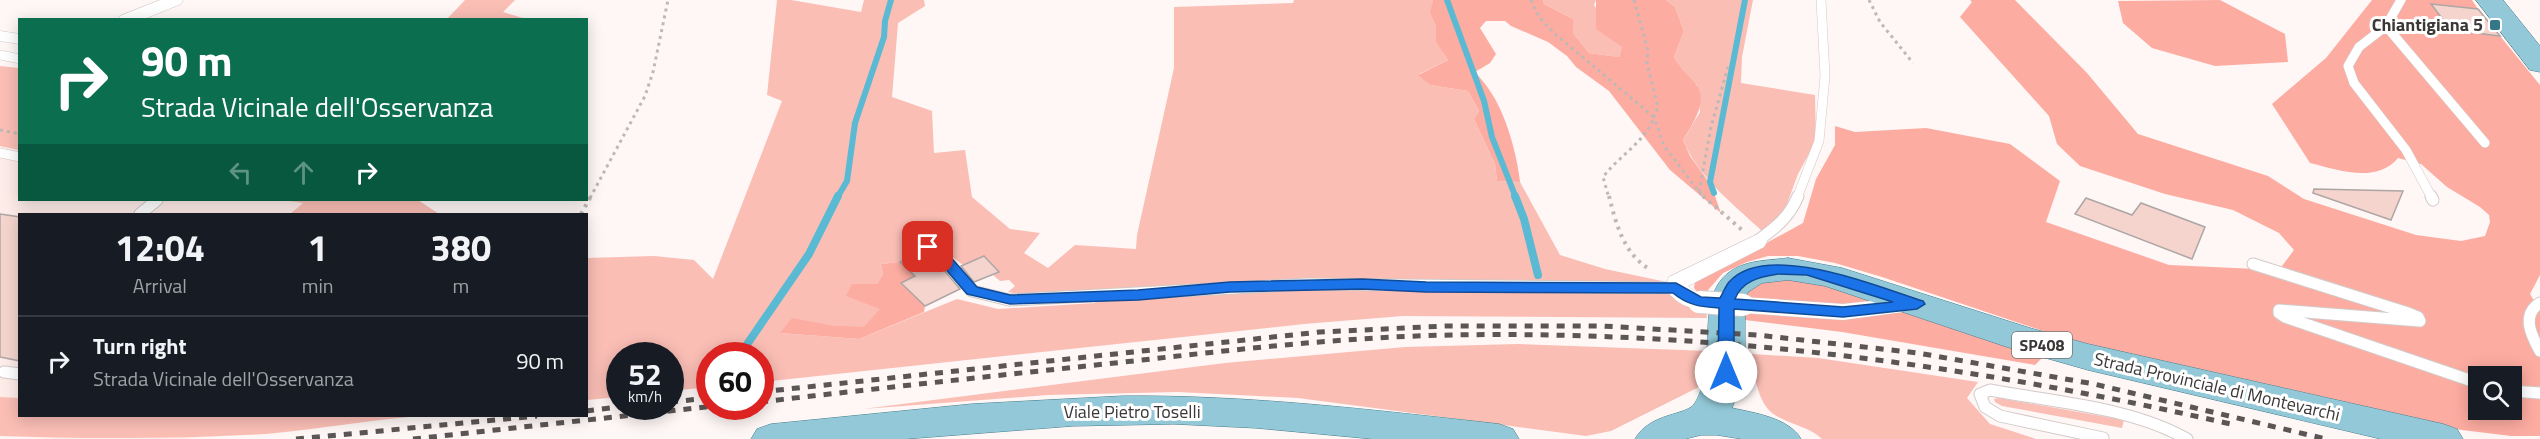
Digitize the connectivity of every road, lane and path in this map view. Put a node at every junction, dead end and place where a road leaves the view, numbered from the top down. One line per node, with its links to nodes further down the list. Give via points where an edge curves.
1 (175, 0): 9 (street)
2 (668, 0): 25 (path, via 656,63 645,96)
3 (1531, 0): 18 (path, via 1539,17 1554,33)
4 (1634, 0): 18 (path, via 1658,107)
5 (1821, 0): 30 (lane, via 1825,76 1819,141 1792,211)
6 (1869, 0): 15 (path, via 1880,22)
7 (2401, 0): 10 (lane)
8 (2489, 0): 16 (main road)
9 (131, 18)
10 (2386, 26): 21 (lane); 26 (lane, via 2359,47 2348,66 2354,83 2406,150)
11 (0, 36): 12 (street)
12 (18, 39)
13 (0, 55): 14 (lane)
14 (18, 59)
15 (1913, 63)
16 (2540, 64)
17 (1728, 68): 24 (path, via 1711,127)
18 (1654, 117): 24 (path, via 1664,146); 32 (path, via 1642,141 1620,157 1603,177 1633,257)
19 (0, 130): 20 (path)
20 (18, 134)
21 (2485, 143)
22 (0, 153): 23 (lane)
23 (18, 157)
24 (1699, 193): 30 (path)
25 (588, 199)
26 (2433, 200)
27 (156, 201): 28 (lane)
28 (141, 213)
29 (915, 238): 32 (lane, via 942,256 972,291 1010,300 1307,284)
30 (1756, 242): 32 (street)
31 (2253, 264): 39 (lane, via 2409,313 2420,321 2279,310 2285,317)
32 (1678, 284): 34 (street, bridge, via 1687,298 1699,302 1843,312)
33 (2540, 303): 35 (lane, via 2533,306 2528,324)
34 (1917, 304): 37 (main road, Strada Provinciale di Montevarchi / SP408, via 1808,271 1778,269 1754,273 1735,284 1728,298); 49 (main road, Strada Provinciale di Montevarchi / SP408, via 2088,357)
35 (2540, 351)
36 (4, 372): 38 (lane)
37 (1726, 372): 42 (main road, Strada Provinciale di Montevarchi, via 1716,403); 43 (main road, Strada Provinciale di Montevarchi, via 1740,400)
38 (18, 374)
39 (2468, 380)
40 (2522, 392): 41 (lane)
41 (2540, 393)
42 (1703, 421): 43 (main road, via 1732,422); 47 (main road, via 1677,426)
43 (1771, 434)
44 (2103, 438): 48 (lane, via 2000,416 1985,407 1980,394 1990,390 2136,417)
45 (771, 439): 46 (main road, Viale Pietro Toselli, via 949,419 1129,410 1294,416)
46 (1496, 439)
47 (1655, 439)
48 (2187, 439)
49 (2443, 439)

